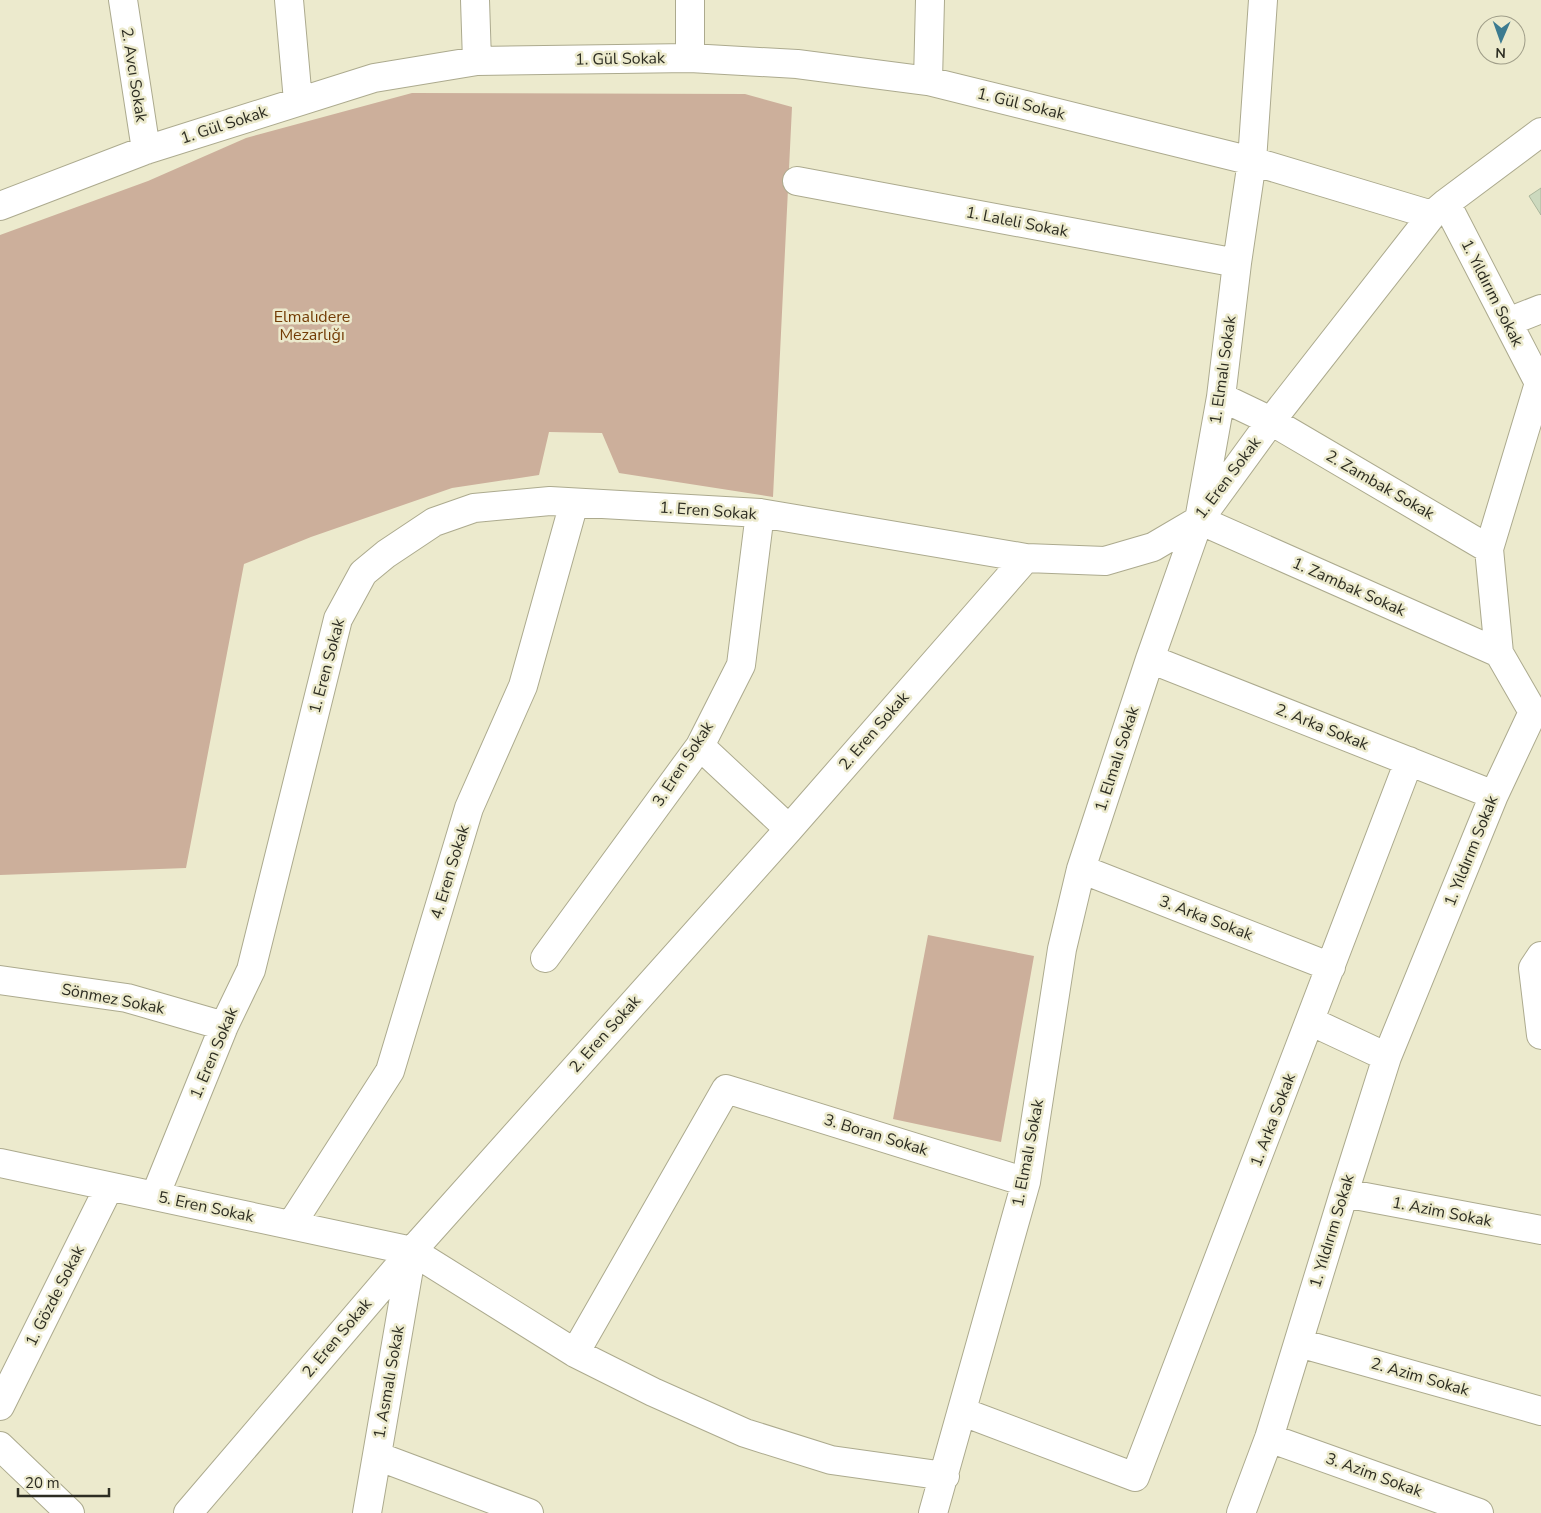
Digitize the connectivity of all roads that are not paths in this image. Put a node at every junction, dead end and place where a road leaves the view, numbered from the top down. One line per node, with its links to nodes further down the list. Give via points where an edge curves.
1 (123, 0): 12 (street, 2. Avcı Sokak)
2 (289, 0): 10 (street)
3 (475, 0): 8 (street)
4 (690, 0): 7 (street)
5 (930, 0): 9 (street)
6 (1262, 0): 13 (street, 1. Elmalı Sokak)
7 (690, 58): 8 (street, 1. Gül Sokak); 9 (street, 1. Gül Sokak, via 797,64)
8 (477, 61): 10 (street, 1. Gül Sokak, via 374,78)
9 (928, 81): 13 (street, 1. Gül Sokak)
10 (298, 101): 12 (street, 1. Gül Sokak)
11 (1541, 132): 16 (street, 1. Eren Sokak)
12 (146, 150): 15 (street, 1. Gül Sokak)
13 (1252, 161): 16 (street, 1. Gül Sokak); 17 (street, 1. Elmalı Sokak)
14 (797, 182): 17 (street, 1. Laleli Sokak)
15 (0, 206)
16 (1439, 209): 19 (street, 1. Yıldırım Sokak); 22 (street, 1. Eren Sokak)
17 (1237, 263): 21 (street, 1. Elmalı Sokak)
18 (1541, 309): 19 (street)
19 (1508, 322): 20 (street, 1. Yıldırım Sokak)
20 (1540, 383): 26 (street, 1. Yıldırım Sokak)
21 (1221, 397): 22 (street, 2. Zambak Sokak); 25 (street, 1. Elmalı Sokak)
22 (1270, 421): 25 (street, 1. Eren Sokak); 26 (street, 2. Zambak Sokak)
23 (574, 503): 24 (street, 1. Eren Sokak); 41 (street, 1. Eren Sokak, via 550,501 474,508 434,522 363,573 338,619 251,970); 49 (street, 4. Eren Sokak, via 523,686 469,808 390,1071)
24 (760, 513): 27 (street, 1. Eren Sokak); 31 (street, 3. Eren Sokak, via 741,666)
25 (1199, 520): 27 (street, 1. Eren Sokak, via 1153,547 1104,561); 28 (street, 1. Zambak Sokak); 29 (street, 1. Elmalı Sokak)
26 (1489, 549): 28 (street, 1. Yıldırım Sokak)
27 (1026, 558): 34 (street, 2. Eren Sokak)
28 (1499, 654): 30 (street, 1. Yıldırım Sokak)
29 (1150, 659): 32 (street, 2. Arka Sokak); 35 (street, 1. Elmalı Sokak)
30 (1537, 714): 33 (street, 1. Yıldırım Sokak)
31 (700, 746): 34 (street); 37 (street, 3. Eren Sokak)
32 (1409, 761): 33 (street, 2. Arka Sokak); 38 (street, 1. Arka Sokak)
33 (1494, 795): 43 (street, 1. Yıldırım Sokak)
34 (789, 829): 51 (street, 2. Eren Sokak)
35 (1081, 869): 38 (street, 3. Arka Sokak); 45 (street, 1. Elmalı Sokak, via 1062,949)
36 (1541, 956): 42 (street, via 1533,968)
37 (545, 958)
38 (1331, 967): 40 (street, 1. Arka Sokak)
39 (0, 980): 41 (street, Sönmez Sokak, via 127,998)
40 (1310, 1022): 43 (street); 56 (street, 1. Arka Sokak, via 1135,1478)
41 (224, 1026): 48 (street, 1. Eren Sokak)
42 (1541, 1035)
43 (1387, 1056): 47 (street, 1. Yıldırım Sokak)
44 (0, 1163): 46 (street, 5. Eren Sokak)
45 (1026, 1182): 53 (street, 3. Boran Sokak, via 726,1089); 56 (street, 1. Elmalı Sokak)
46 (110, 1186): 48 (street, 5. Eren Sokak); 54 (street, 1. Gözde Sokak)
47 (1344, 1193): 50 (street, 1. Azim Sokak); 52 (street, 1. Yıldırım Sokak)
48 (155, 1196): 49 (street, 5. Eren Sokak)
49 (291, 1225): 51 (street, 5. Eren Sokak)
50 (1541, 1230)
51 (412, 1251): 53 (street, 5. Eren Sokak); 59 (street, 1. Asmalı Sokak); 62 (street, 2. Eren Sokak)
52 (1299, 1344): 55 (street, 2. Azim Sokak); 57 (street, 1. Yıldırım Sokak)
53 (575, 1353): 60 (street, 5. Eren Sokak, via 745,1434 831,1460)
54 (0, 1406)
55 (1541, 1411)
56 (963, 1412): 60 (street, 1. Elmalı Sokak)
57 (1269, 1438): 66 (street, 1. Yıldırım Sokak); 67 (street, 3. Azim Sokak)
58 (0, 1446): 61 (street)
59 (377, 1456): 63 (street, 1. Asmalı Sokak); 64 (street)
60 (945, 1476): 65 (street, 1. Elmalı Sokak)
61 (70, 1513)
62 (188, 1513)
63 (367, 1513)
64 (529, 1513)
65 (934, 1513)
66 (1241, 1513)
67 (1480, 1513)

